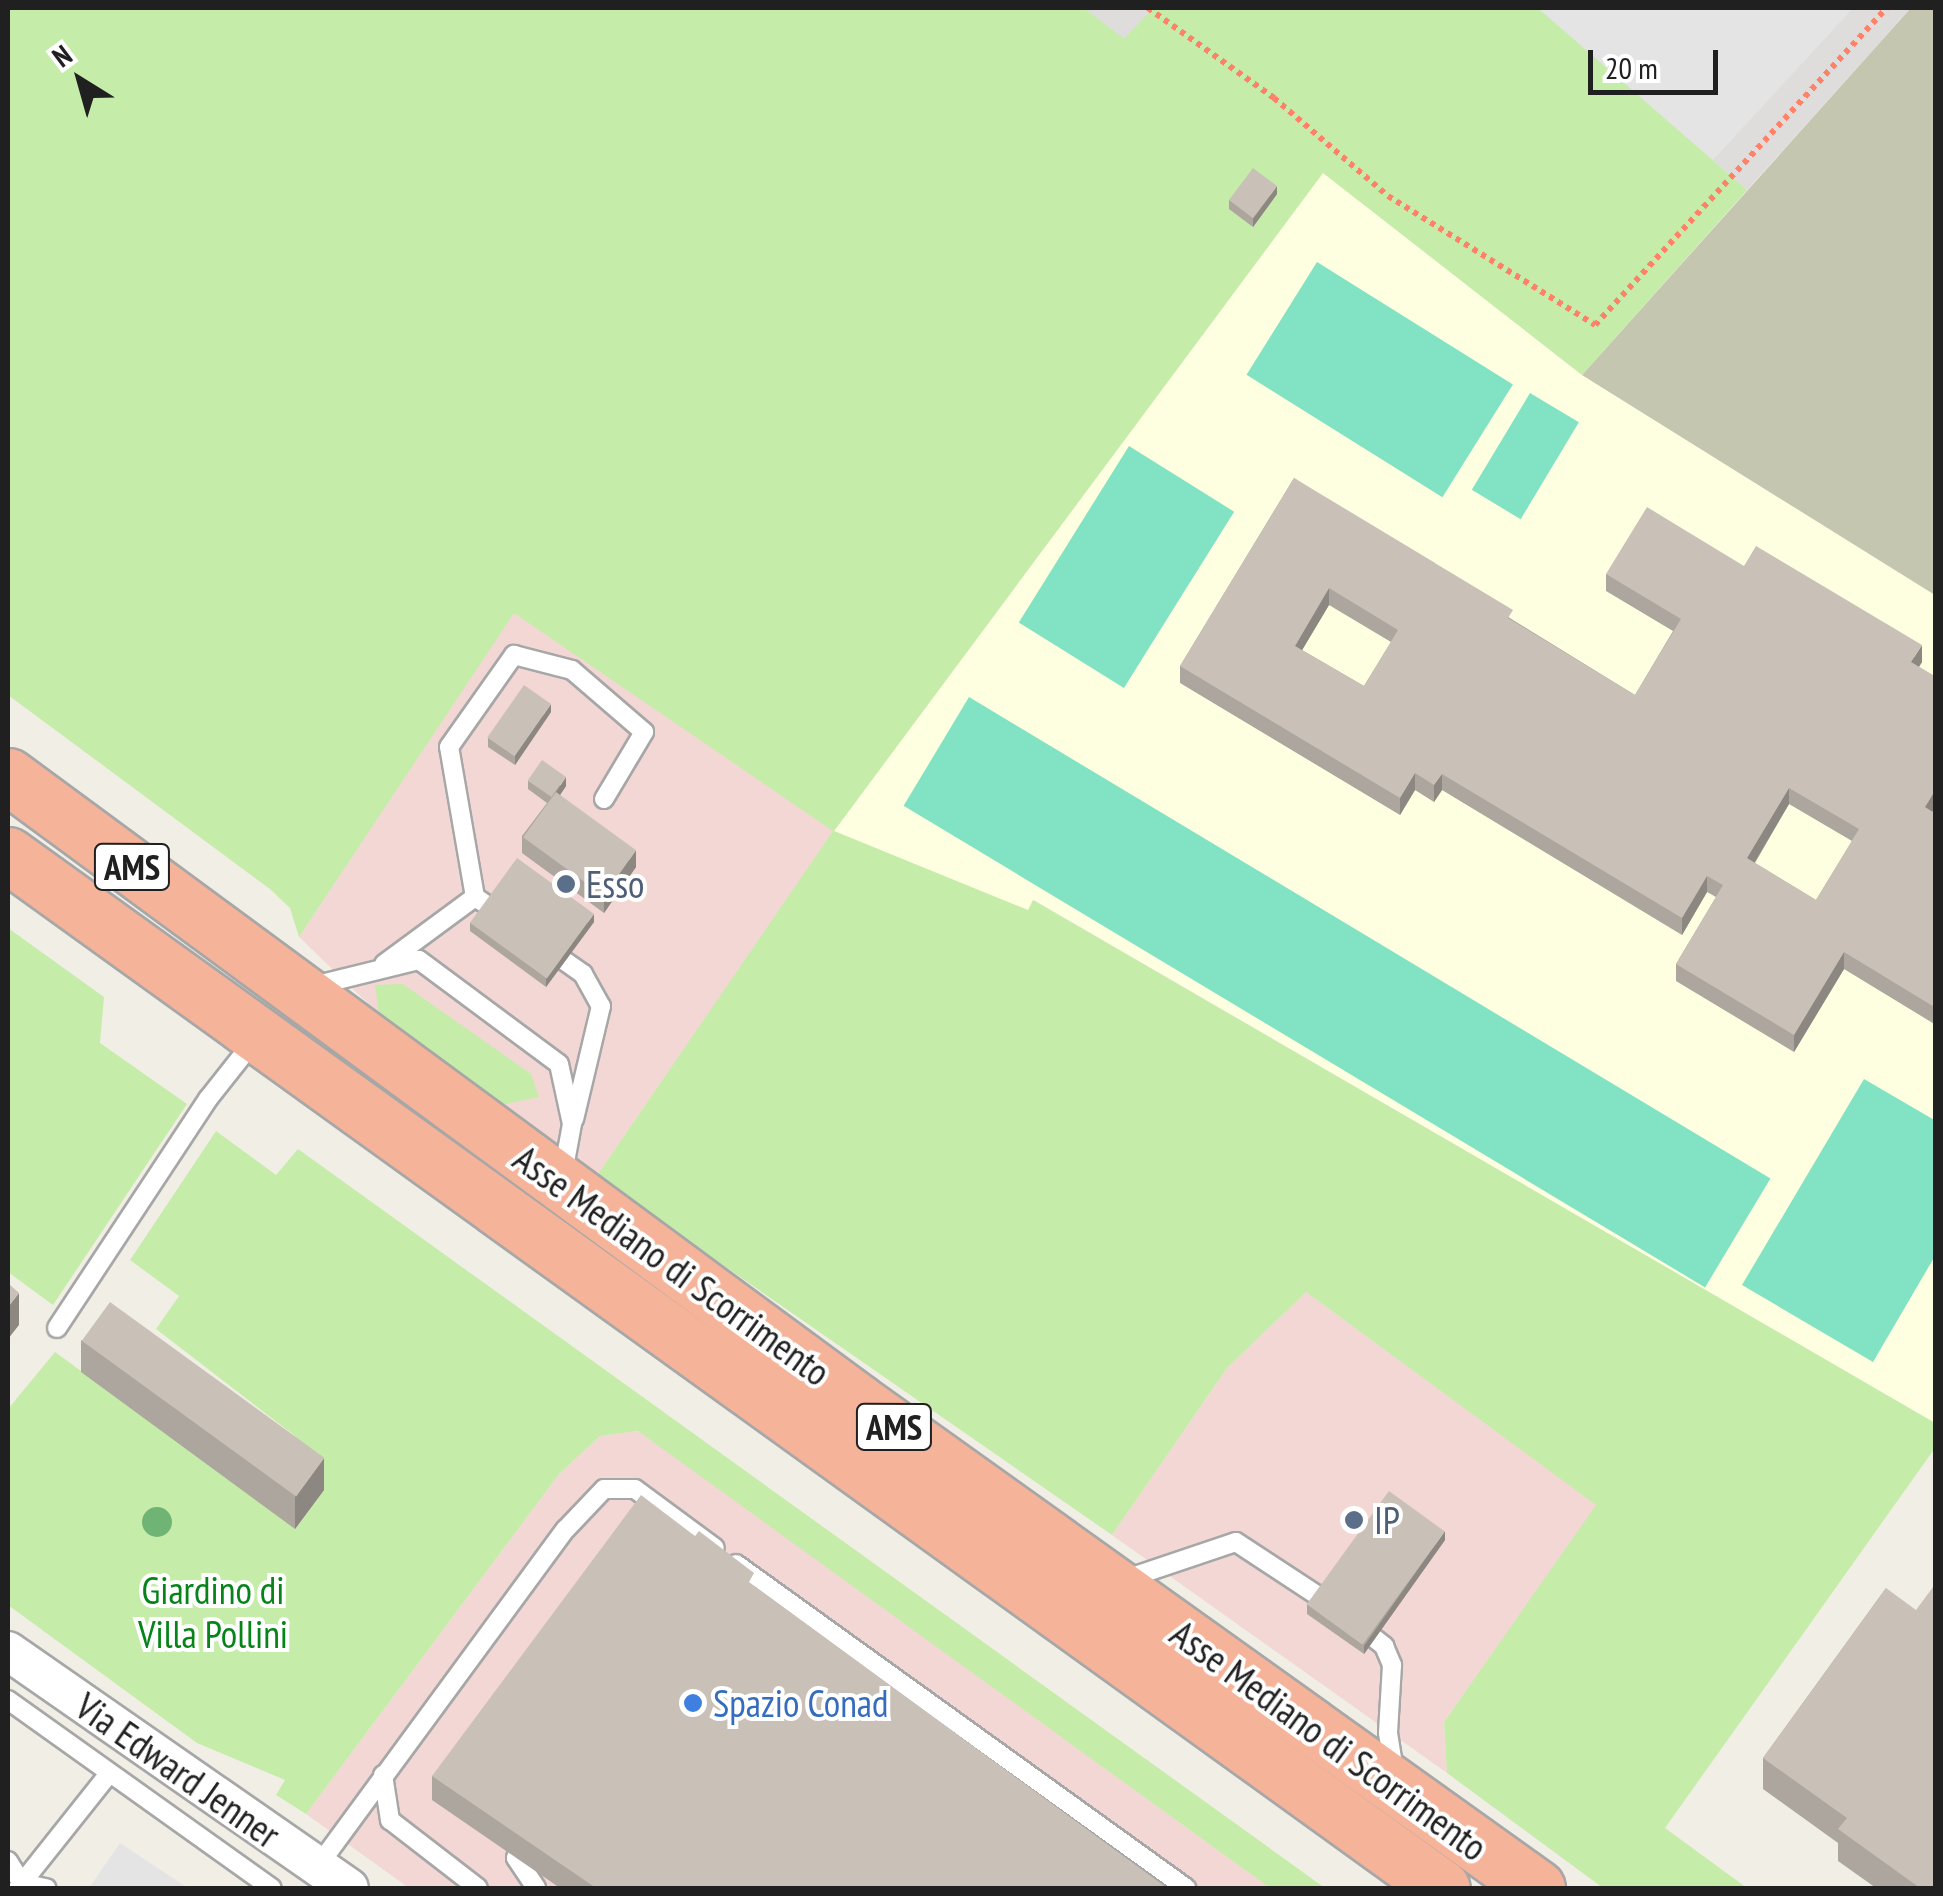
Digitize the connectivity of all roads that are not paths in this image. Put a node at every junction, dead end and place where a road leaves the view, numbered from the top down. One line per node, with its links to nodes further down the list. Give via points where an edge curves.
1 (8, 776): 8 (highway, Asse Mediano di Scorrimento / AMS)
2 (604, 799): 4 (lane, via 644,732 572,670 514,655 449,747)
3 (8, 855): 9 (highway, Asse Mediano di Scorrimento / AMS)
4 (475, 897): 5 (lane); 7 (lane)
5 (506, 919)
6 (536, 941): 10 (lane, via 583,974 601,1006)
7 (380, 968): 8 (lane); 10 (lane, via 419,960 559,1064)
8 (298, 990): 11 (highway, Asse Mediano di Scorrimento / AMS)
9 (258, 1037): 12 (lane, via 208,1099); 29 (highway, Asse Mediano di Scorrimento / AMS)
10 (572, 1124): 11 (lane)
11 (561, 1184): 13 (highway, Asse Mediano di Scorrimento / AMS)
12 (57, 1328)
13 (1112, 1584): 18 (highway, Asse Mediano di Scorrimento / AMS); 18 (lane, via 1236,1542 1298,1579 1384,1646 1392,1665 1388,1733)
14 (8, 1650): 21 (street, Via Edward Jenner)
15 (8, 1700): 17 (lane)
16 (383, 1775): 21 (lane); 26 (lane, via 390,1820); 28 (lane, via 566,1529 604,1489 634,1489)
17 (108, 1776): 22 (lane); 24 (lane)
18 (1396, 1788): 30 (highway, Asse Mediano di Scorrimento / AMS)
19 (531, 1829): 27 (lane, via 516,1858)
20 (8, 1860): 22 (lane)
21 (318, 1866): 25 (street, Via Edward Jenner)
22 (20, 1886): 23 (lane)
23 (46, 1888)
24 (272, 1888)
25 (350, 1888)
26 (478, 1888)
27 (536, 1888)
28 (1186, 1888)
29 (1442, 1888)
30 (1537, 1888)

